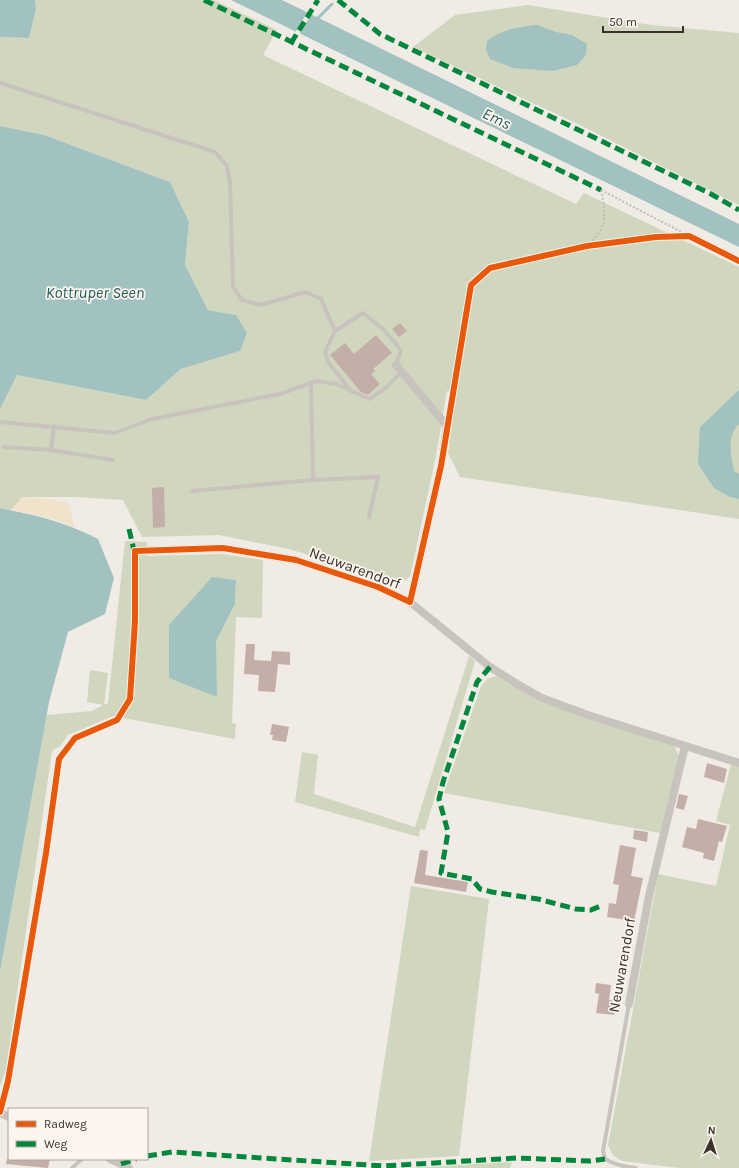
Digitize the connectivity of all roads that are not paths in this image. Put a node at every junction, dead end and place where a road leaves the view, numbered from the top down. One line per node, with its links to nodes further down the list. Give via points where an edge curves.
1 (0, 83): 2 (lane, via 4,82 215,152 227,166 230,182 233,287 242,300 261,305 304,292 321,299)
2 (335, 331): 3 (lane, via 363,313 383,329 401,350); 5 (lane, via 325,352 328,362)
3 (399, 369): 5 (lane, via 386,388 369,399); 15 (street, Neuwarendorf, via 447,426 441,466)
4 (311, 384): 5 (lane, via 316,381 336,384); 7 (lane, via 280,394 152,419 115,433); 11 (lane)
5 (351, 391)
6 (0, 422): 7 (lane)
7 (54, 426): 9 (lane)
8 (4, 447): 9 (lane)
9 (51, 450): 10 (lane)
10 (113, 460)
11 (313, 480): 12 (lane); 13 (lane, via 378,477)
12 (192, 491)
13 (369, 517)
14 (135, 550): 15 (street, Neuwarendorf, via 223,548 296,560 378,587)
15 (410, 602): 16 (street, Neuwarendorf, via 490,667 542,698)
16 (685, 746): 17 (street, Neuwarendorf); 18 (street, Neuwarendorf, via 649,896)
17 (739, 763)
18 (629, 1004): 23 (lane, Neuwarendorf, via 603,1151 605,1159 610,1162 618,1166)
19 (81, 1160): 21 (lane)
20 (112, 1160): 22 (street)
21 (72, 1168)
22 (129, 1168)
23 (636, 1168)

